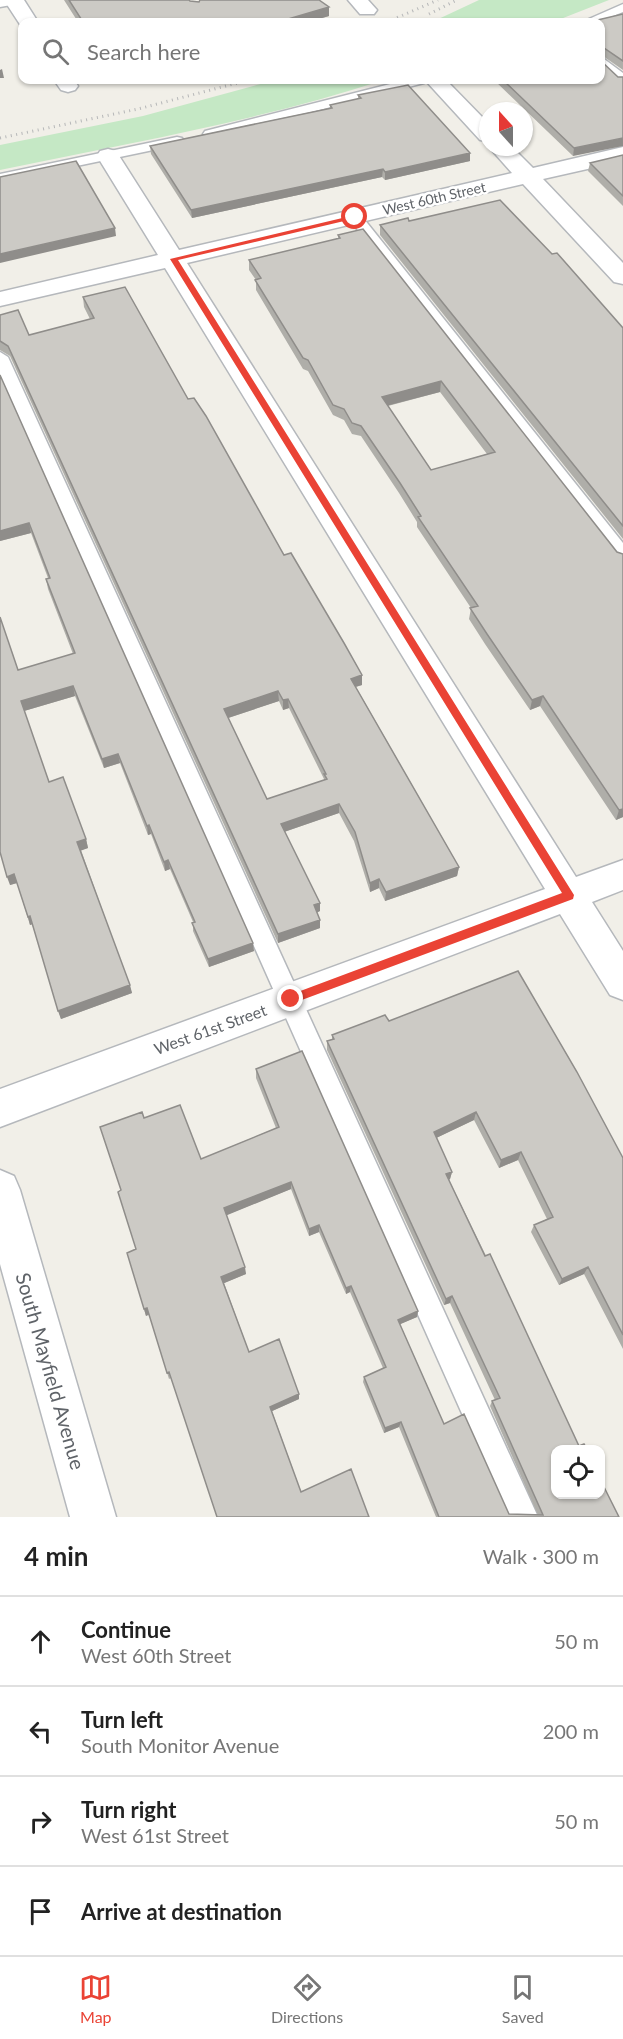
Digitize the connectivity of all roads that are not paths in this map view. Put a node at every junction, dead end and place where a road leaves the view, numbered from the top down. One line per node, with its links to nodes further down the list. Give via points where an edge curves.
1 (15, 0): 2 (lane); 4 (street)
2 (0, 3)
3 (623, 8): 5 (lane)
4 (26, 18)
5 (598, 18)
6 (605, 64): 7 (lane)
7 (623, 80)
8 (404, 84): 12 (lane, via 237,128)
9 (439, 84): 10 (street)
10 (479, 126)
11 (623, 154): 14 (street, West 60th Street)
12 (108, 156): 15 (lane); 17 (street)
13 (509, 156): 14 (street)
14 (529, 177): 16 (street, West 60th Street); 18 (street)
15 (0, 178)
16 (355, 217): 17 (street, West 60th Street); 21 (lane)
17 (174, 259): 19 (street, West 60th Street); 23 (street)
18 (623, 277)
19 (0, 299)
20 (0, 357): 25 (lane)
21 (623, 556)
22 (623, 875): 23 (street, West 61st Street)
23 (569, 895): 24 (street); 25 (street, West 61st Street)
24 (623, 982)
25 (291, 999): 26 (street, West 61st Street); 29 (lane)
26 (0, 1108)
27 (0, 1190): 28 (street, South Mayfield Avenue)
28 (93, 1517)
29 (523, 1517)

